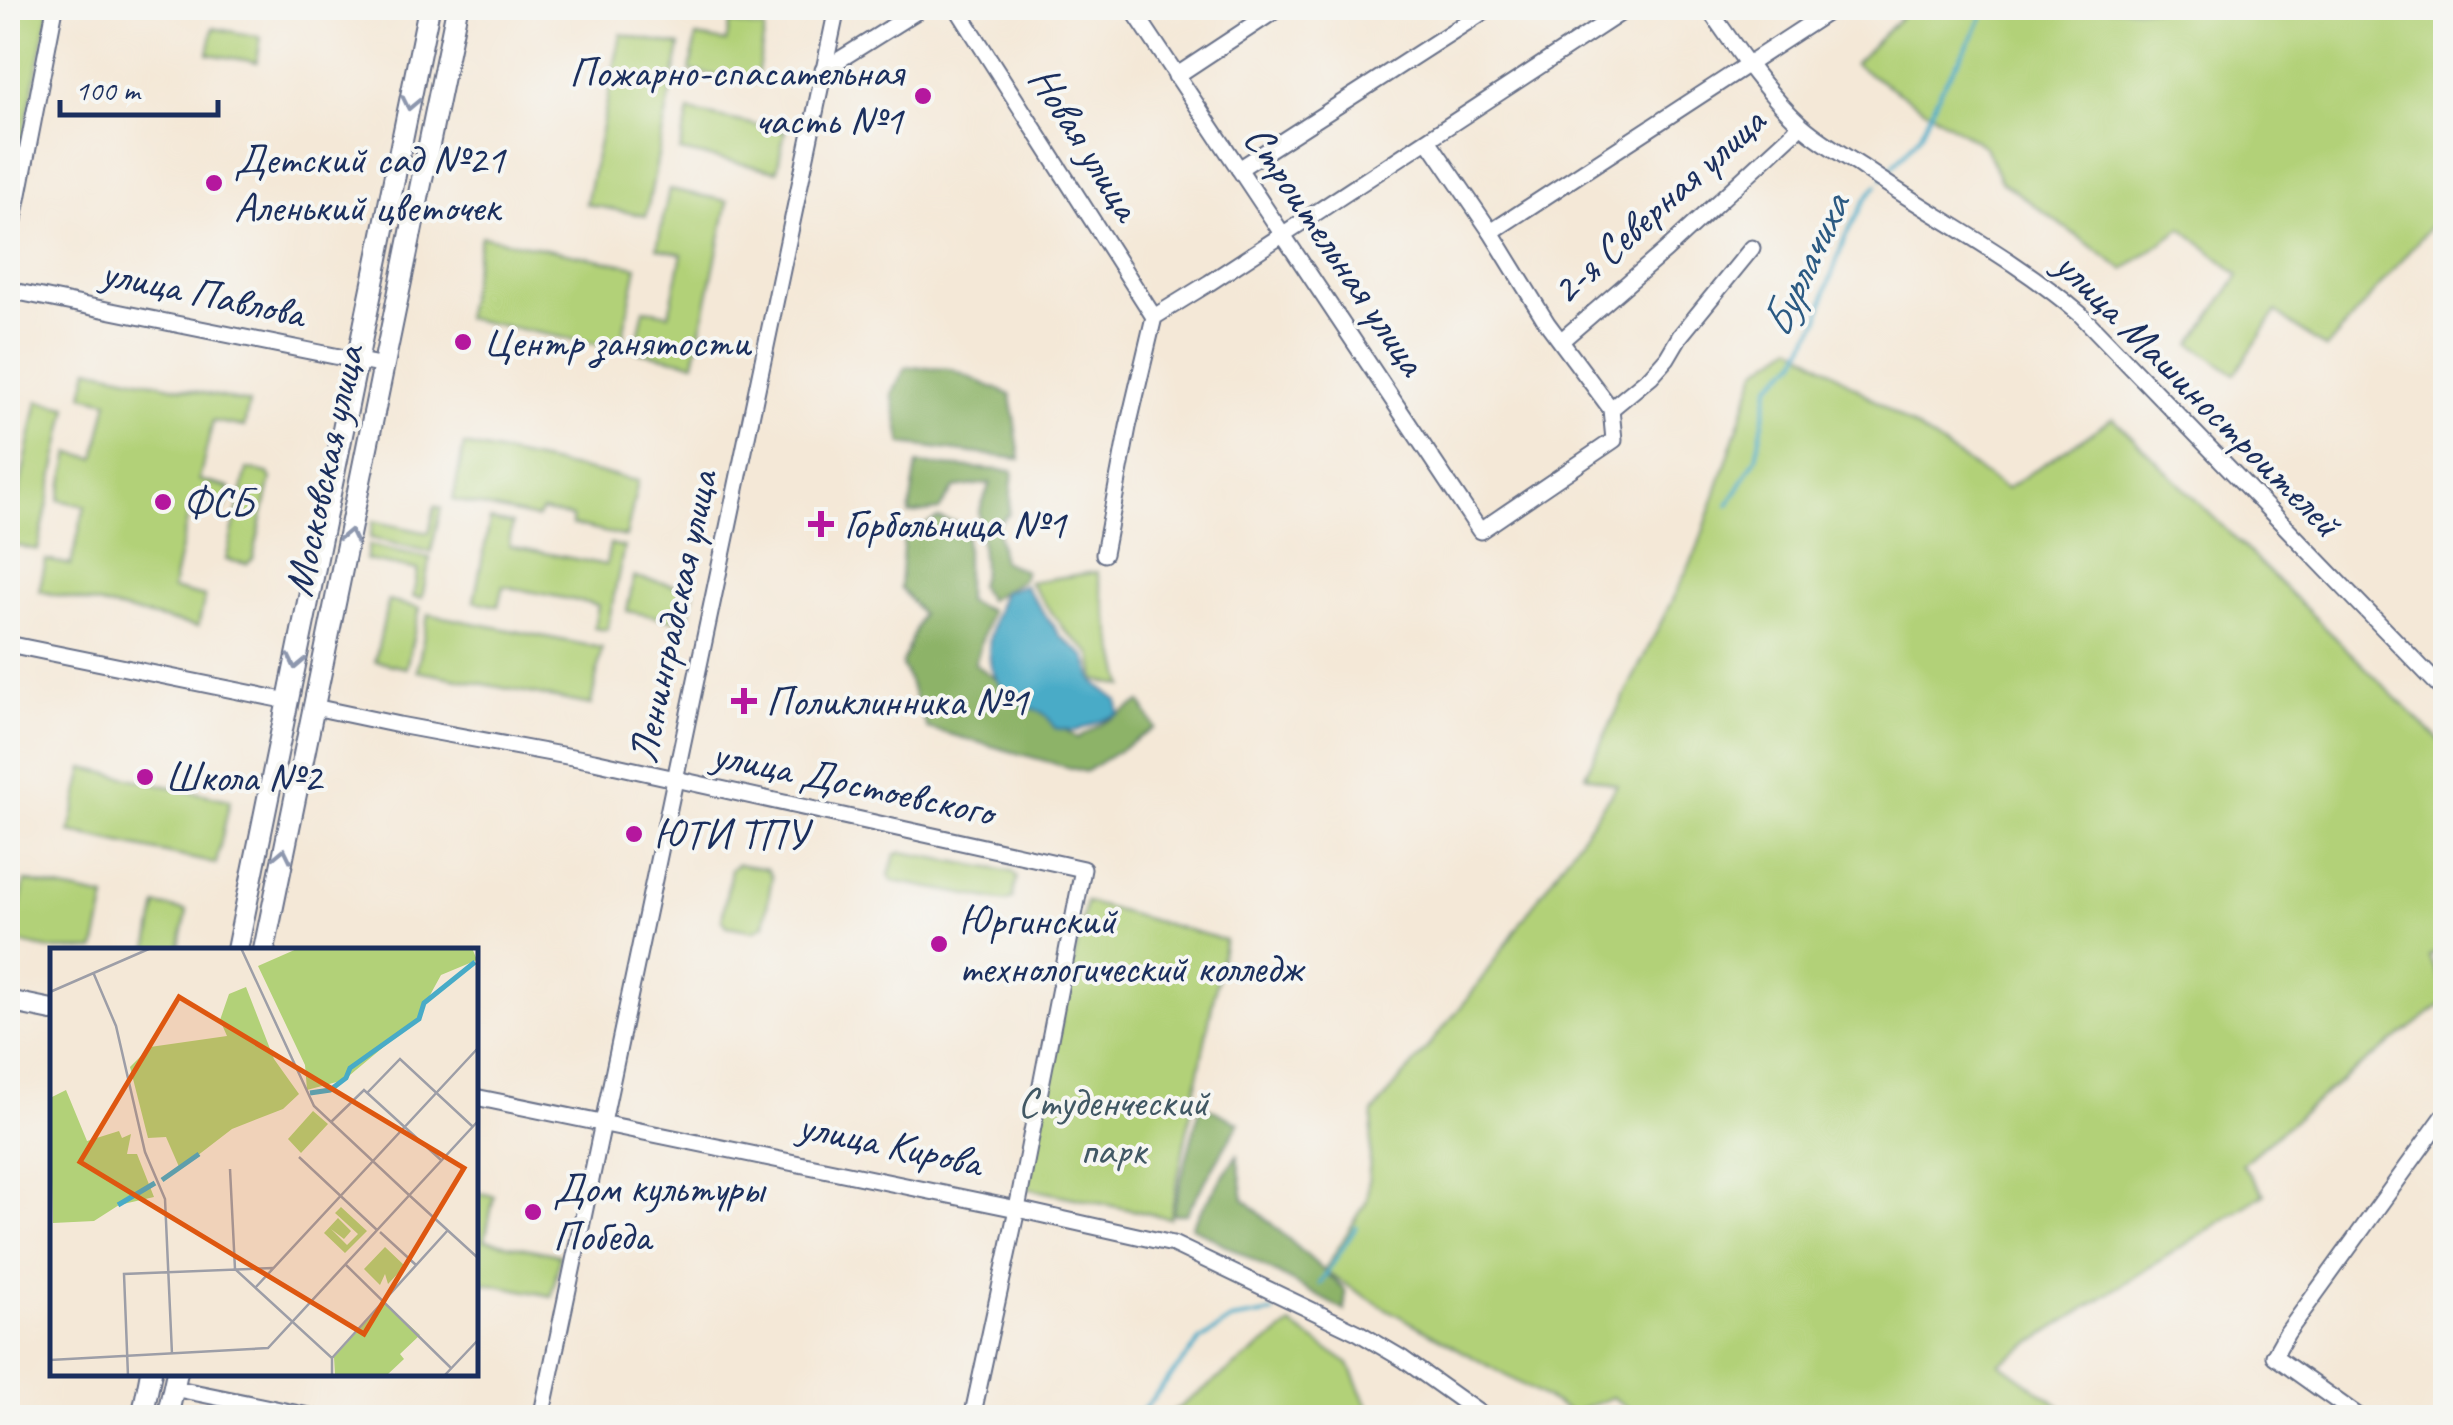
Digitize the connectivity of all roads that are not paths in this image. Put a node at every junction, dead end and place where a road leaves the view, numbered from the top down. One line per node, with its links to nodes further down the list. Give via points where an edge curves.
1 (55, 8): 22 (street)
2 (429, 8): 26 (main road, Московская улица, one-way to 26)
3 (457, 8): 27 (main road, Московская улица)
4 (837, 8): 14 (street, Ленинградская улица)
5 (922, 8): 14 (street)
6 (958, 8): 24 (street, Новая улица)
7 (1132, 8): 15 (street, Строительная улица)
8 (1279, 8): 15 (street)
9 (1488, 8): 18 (street)
10 (1628, 8): 17 (street)
11 (1708, 8): 13 (street, улица Машиностроителей)
12 (1834, 8): 13 (street)
13 (1748, 65): 16 (street, улица Машиностроителей); 19 (street)
14 (824, 70): 34 (street, Ленинградская улица)
15 (1176, 76): 18 (street, Строительная улица)
16 (1799, 124): 25 (street, 2-я Северная улица); 31 (street, улица Машиностроителей, via 2080,314)
17 (1428, 140): 19 (street); 20 (street)
18 (1238, 168): 20 (street, Строительная улица)
19 (1491, 232): 25 (street)
20 (1282, 234): 24 (street); 28 (street, Строительная улица, via 1480,531 1614,440)
21 (1752, 248): 28 (street, via 1667,358)
22 (8, 251)
23 (8, 290): 26 (street, улица Павлова)
24 (1154, 317): 29 (street)
25 (1562, 340): 28 (street)
26 (357, 361): 27 (street, улица Павлова); 32 (main road, Московская улица, one-way to 32)
27 (384, 366): 33 (main road, Московская улица, one-way to 27)
28 (1611, 409)
29 (1104, 554)
30 (8, 644): 32 (street)
31 (2446, 693)
32 (288, 701): 35 (main road, Московская улица)
33 (314, 706): 34 (street, улица Достоевского); 36 (main road, Московская улица, one-way to 33)
34 (675, 780): 41 (street, Ленинградская улица); 42 (street, улица Достоевского, via 1083,869)
35 (237, 948)
36 (264, 948)
37 (8, 1001): 38 (main road)
38 (50, 1010)
39 (478, 1099): 41 (street, улица Кирова)
40 (2446, 1112): 51 (street, via 2274,1356)
41 (603, 1124): 42 (street, улица Кирова); 48 (street, Ленинградская улица)
42 (1017, 1209): 49 (street); 50 (street, улица Кирова, via 1184,1248 1359,1333)
43 (150, 1375): 45 (main road)
44 (175, 1380): 46 (main road); 47 (street)
45 (142, 1418)
46 (168, 1418)
47 (319, 1418)
48 (541, 1418)
49 (972, 1418)
50 (1486, 1418)
51 (2360, 1418)

